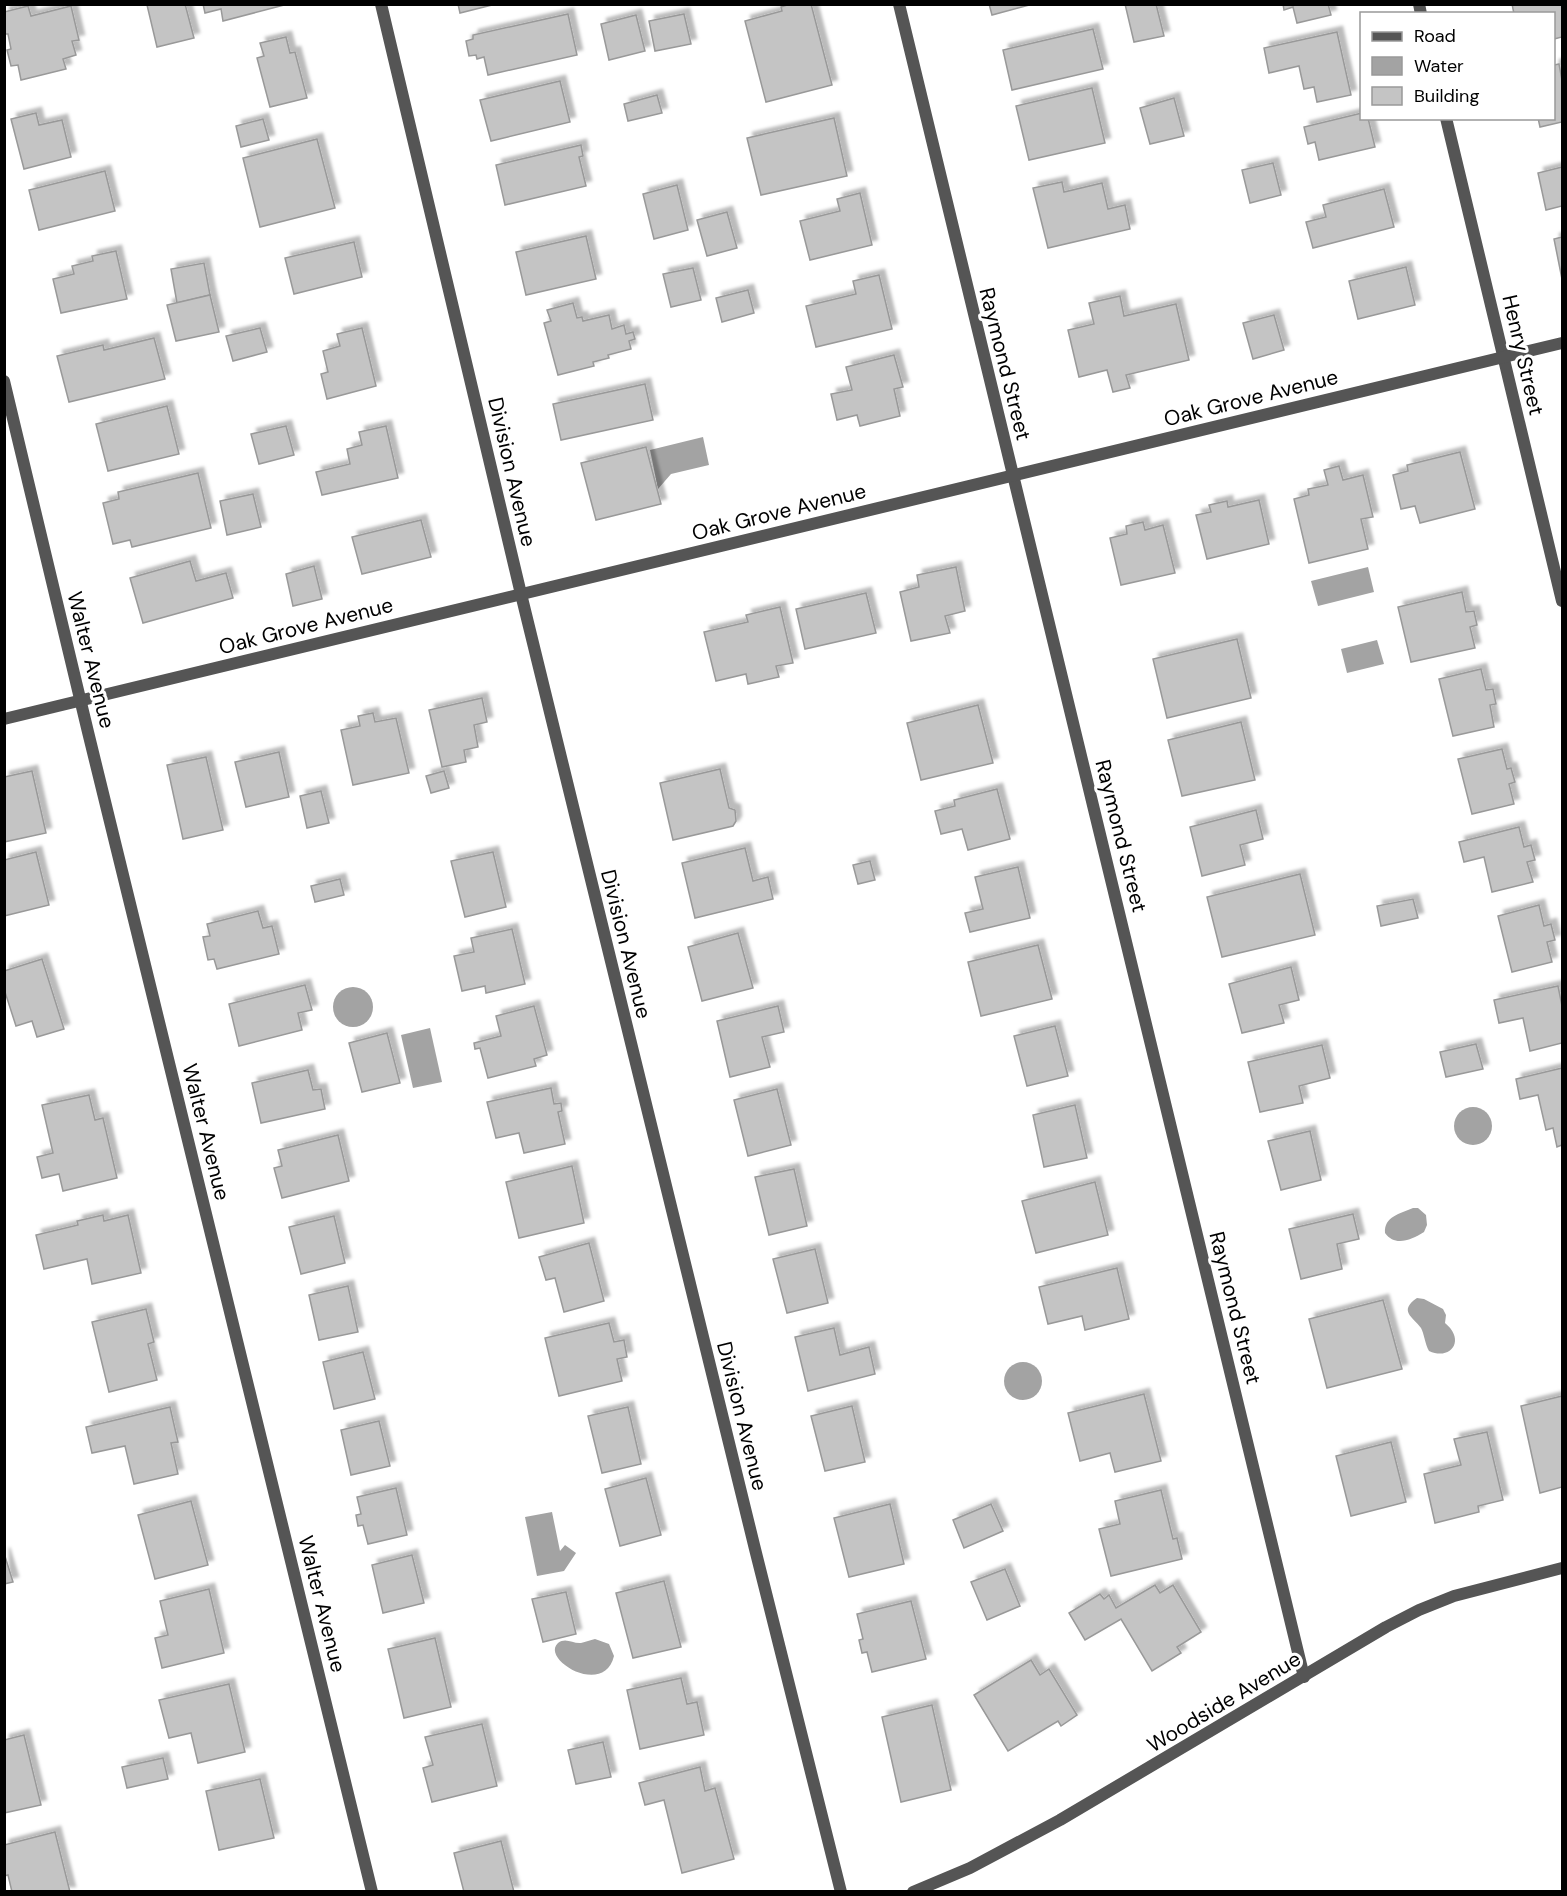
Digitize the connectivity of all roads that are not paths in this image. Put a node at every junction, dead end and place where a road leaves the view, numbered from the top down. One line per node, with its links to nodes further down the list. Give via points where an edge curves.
1 (381, 4): 8 (street, Division Avenue)
2 (899, 4): 7 (street, Raymond Street)
3 (1446, 120): 5 (street, Henry Street)
4 (1563, 343): 5 (street, Oak Grove Avenue)
5 (1503, 358): 7 (street, Oak Grove Avenue); 9 (street, Henry Street)
6 (4, 381): 10 (street, Walter Avenue)
7 (1012, 476): 8 (street, Oak Grove Avenue); 13 (street, Raymond Street)
8 (520, 594): 10 (street, Oak Grove Avenue); 15 (street, Division Avenue)
9 (1563, 601)
10 (80, 701): 11 (street, Oak Grove Avenue); 14 (street, Walter Avenue)
11 (4, 719)
12 (1563, 1568): 13 (street, Woodside Avenue, via 1454,1596 1419,1610)
13 (1304, 1677): 16 (street, Woodside Avenue, via 1017,1844)
14 (372, 1892)
15 (841, 1892)
16 (913, 1892)

